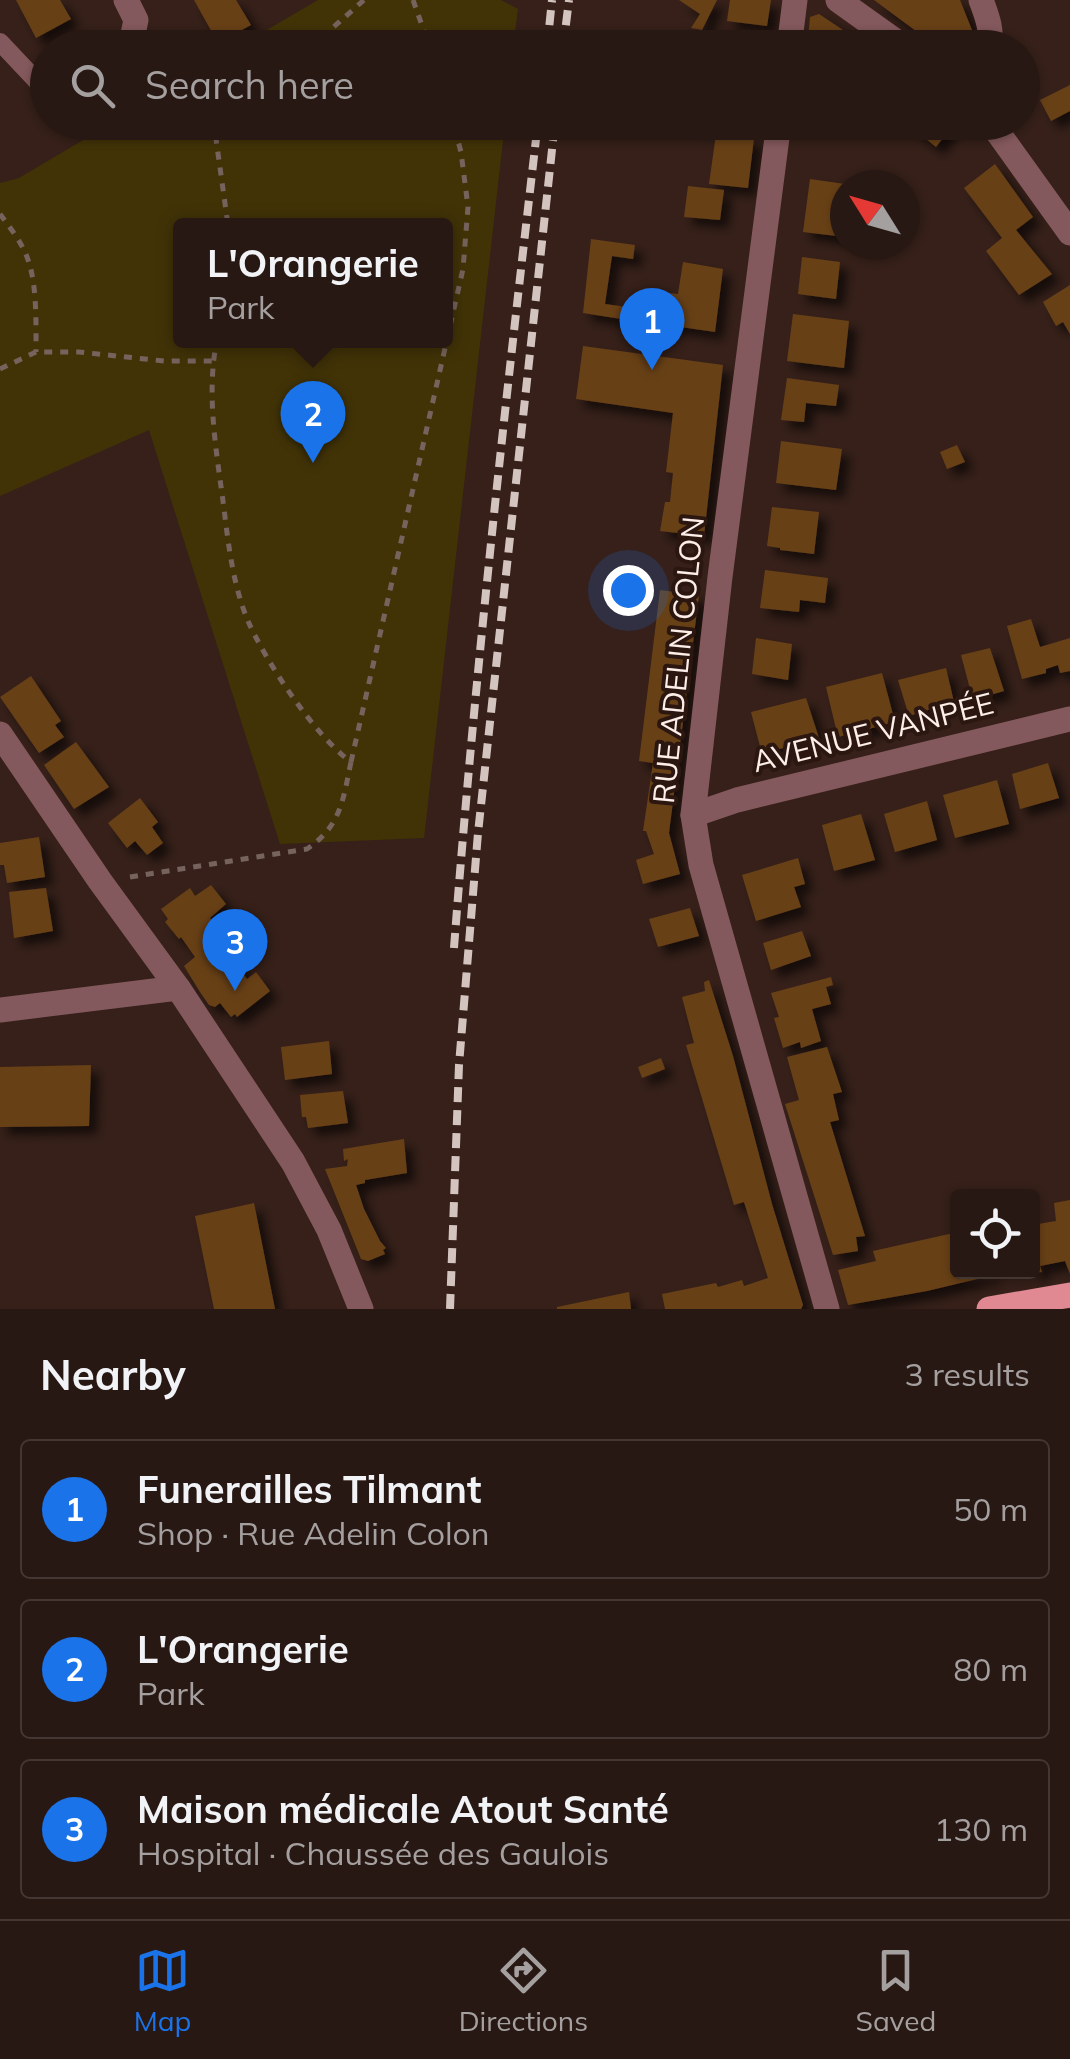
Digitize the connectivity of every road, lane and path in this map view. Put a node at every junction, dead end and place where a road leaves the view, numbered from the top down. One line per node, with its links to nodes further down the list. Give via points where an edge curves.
1 (126, 0): 7 (street)
2 (364, 0): 8 (path)
3 (413, 0): 9 (path)
4 (795, 0): 10 (street)
5 (838, 0): 11 (street)
6 (981, 0): 12 (street)
7 (134, 30)
8 (330, 30)
9 (424, 30)
10 (791, 30)
11 (880, 30)
12 (990, 30)
13 (0, 42): 14 (lane)
14 (30, 74)
15 (216, 140): 20 (path)
16 (458, 140): 22 (path, via 468,207)
17 (778, 140): 31 (street, RUE ADELIN COLON)
18 (1004, 140): 21 (street)
19 (0, 214): 25 (path, via 30,263)
20 (227, 218)
21 (1070, 233)
22 (453, 313)
23 (215, 348): 26 (path)
24 (445, 348): 30 (path)
25 (36, 352): 26 (path); 27 (path)
26 (213, 361): 30 (path, via 230,557 248,619 280,678 334,750)
27 (0, 369)
28 (1070, 719): 31 (street, AVENUE VANPÉE)
29 (0, 734): 32 (street)
30 (352, 762): 32 (path, via 336,821 307,849)
31 (693, 815): 37 (street, RUE ADELIN COLON, via 701,865)
32 (100, 882): 33 (street)
33 (178, 988): 34 (street); 36 (street, via 293,1162)
34 (0, 1010)
35 (1070, 1295): 38 (main road)
36 (361, 1309)
37 (827, 1309)
38 (989, 1309)

